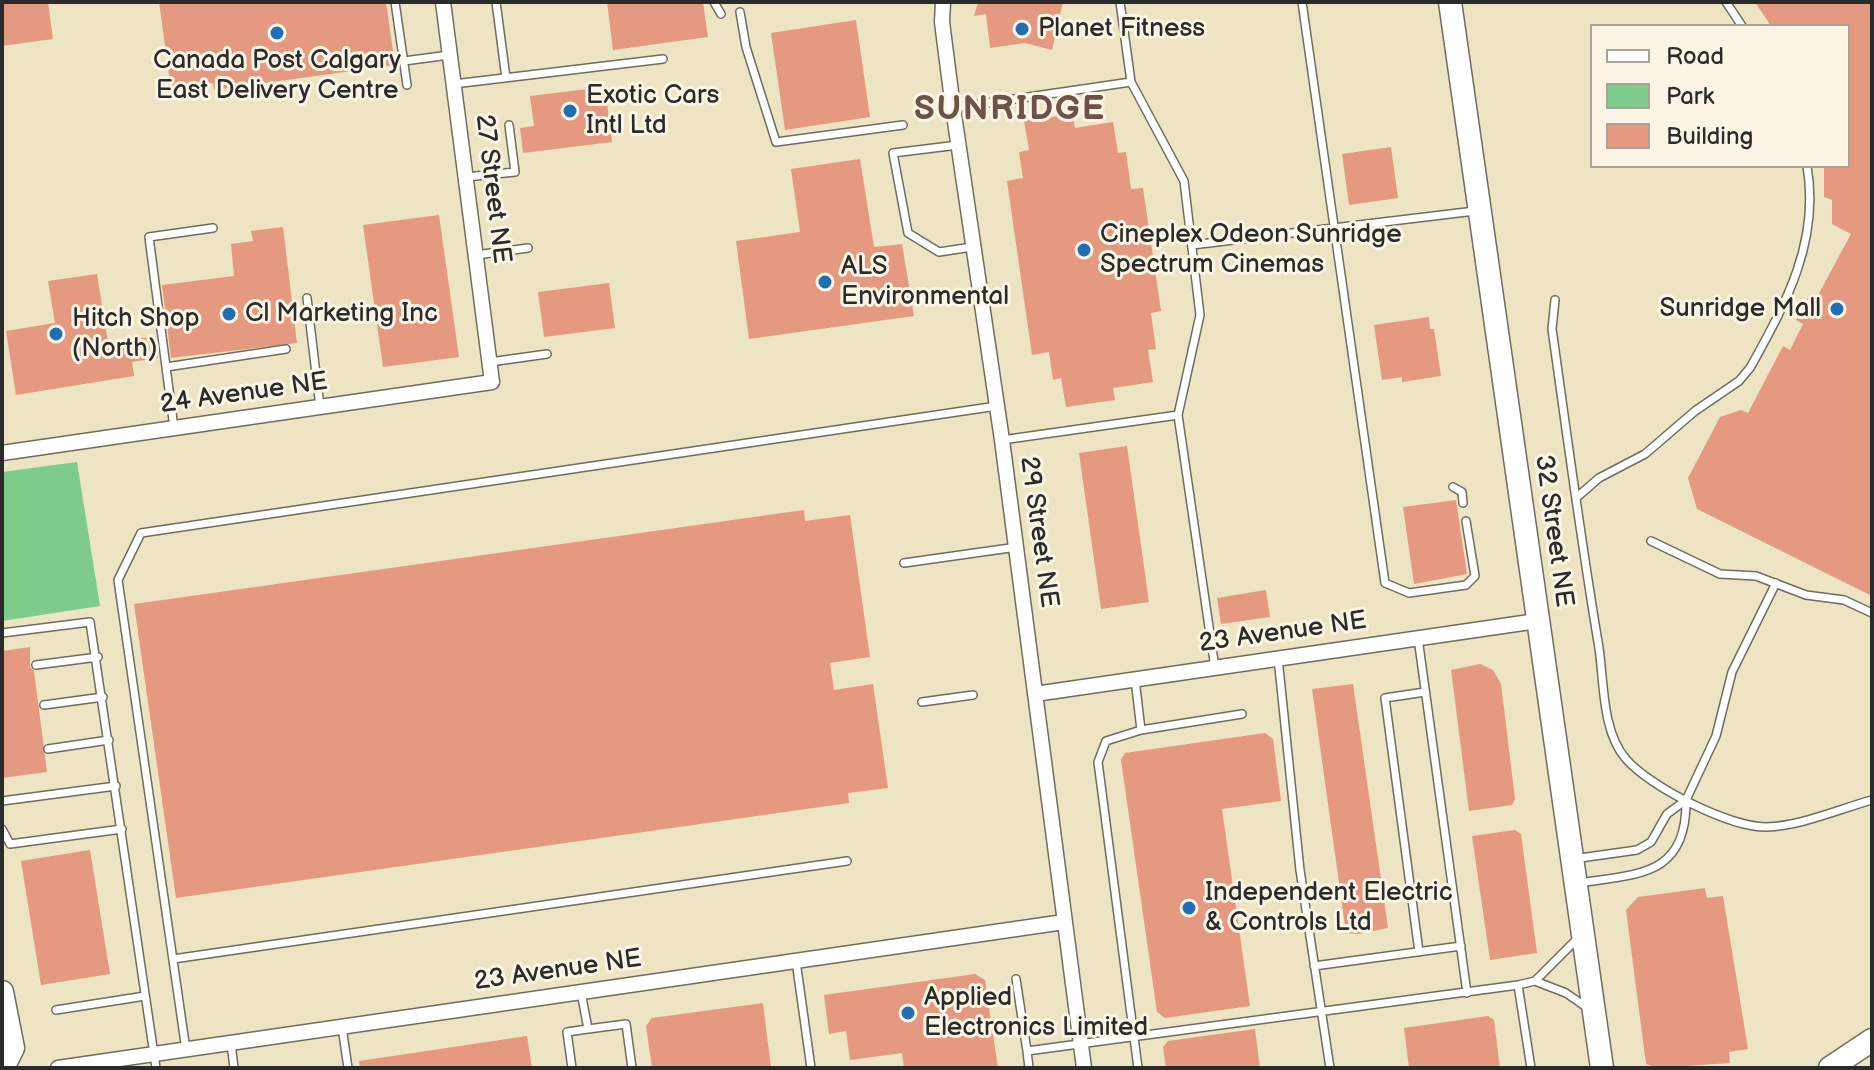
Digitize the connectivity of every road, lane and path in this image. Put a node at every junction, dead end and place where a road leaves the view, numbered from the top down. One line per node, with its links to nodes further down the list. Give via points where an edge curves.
1 (395, 2): 15 (lane)
2 (443, 2): 13 (street, 27 Street NE)
3 (496, 2): 16 (lane)
4 (714, 2): 11 (lane)
5 (943, 2): 20 (street, 29 Street NE)
6 (1120, 2): 17 (lane)
7 (1302, 2): 28 (lane)
8 (1450, 2): 26 (street, 32 Street NE)
9 (1726, 2): 12 (lane)
10 (740, 12): 22 (lane, via 776,142)
11 (721, 14)
12 (1741, 24)
13 (450, 55): 15 (lane); 18 (street, 27 Street NE)
14 (663, 59): 16 (lane)
15 (404, 61): 19 (lane)
16 (506, 78): 18 (lane)
17 (1131, 82): 20 (lane); 29 (lane, via 1184,181)
18 (454, 84): 25 (street, 27 Street NE)
19 (407, 85)
20 (953, 108): 23 (street, 29 Street NE)
21 (509, 125): 25 (lane, via 515,172)
22 (903, 125)
23 (958, 145): 30 (street, 29 Street NE); 30 (lane, via 893,153 908,233 939,252)
24 (1807, 168): 47 (lane, via 1811,196 1804,257 1750,368 1645,454 1599,478)
25 (466, 177): 32 (street, 27 Street NE)
26 (1480, 211): 28 (lane); 55 (street, 32 Street NE)
27 (213, 228): 38 (lane, via 149,237)
28 (1335, 228): 29 (lane); 49 (lane, via 1385,583 1409,593 1466,585 1475,576)
29 (1192, 245): 42 (lane, via 1200,315)
30 (974, 247): 40 (street, 29 Street NE)
31 (528, 248): 32 (lane)
32 (476, 255): 37 (street, 27 Street NE)
33 (307, 298): 41 (lane)
34 (1555, 300): 47 (lane, via 1552,329)
35 (286, 349): 38 (lane)
36 (547, 354): 37 (lane)
37 (490, 362): 39 (street, 27 Street NE)
38 (166, 367): 43 (lane)
39 (492, 382): 41 (street, 24 Avenue NE)
40 (997, 406): 44 (street, 29 Street NE); 86 (lane, via 141,533 118,580)
41 (320, 407): 43 (street, 24 Avenue NE)
42 (1178, 415): 44 (lane); 61 (lane)
43 (174, 428): 45 (street, 24 Avenue NE)
44 (1002, 440): 51 (street, 29 Street NE)
45 (2, 453)
46 (1453, 487): 48 (lane, via 1462,492)
47 (1576, 498): 74 (lane, via 1615,740 1637,770)
48 (1463, 503)
49 (1466, 521)
50 (1651, 541): 53 (lane, via 1720,574)
51 (1017, 547): 52 (lane); 64 (street, 29 Street NE)
52 (904, 563)
53 (1776, 583): 54 (lane, via 1806,595 1844,600); 74 (lane, via 1737,661 1716,736)
54 (1872, 613)
55 (1537, 621): 57 (street, 23 Avenue NE); 79 (street, 32 Street NE)
56 (2, 633): 58 (lane, via 90,622)
57 (1418, 638): 59 (street, 23 Avenue NE); 63 (lane)
58 (98, 657): 60 (lane); 66 (lane)
59 (1278, 658): 61 (street, 23 Avenue NE); 88 (lane)
60 (36, 665)
61 (1215, 668): 62 (street, 23 Avenue NE)
62 (1135, 679): 64 (street, 23 Avenue NE); 70 (lane)
63 (1425, 692): 84 (lane); 85 (lane, via 1385,698)
64 (1035, 694): 82 (street, 29 Street NE)
65 (973, 695): 67 (lane)
66 (103, 697): 68 (lane); 71 (lane)
67 (922, 702)
68 (44, 705)
69 (1242, 714): 70 (lane)
70 (1141, 730): 101 (lane, via 1106,741 1098,762)
71 (109, 740): 72 (lane); 73 (lane)
72 (48, 749)
73 (116, 786): 76 (lane); 78 (lane)
74 (1686, 800): 75 (lane, via 1764,827); 79 (lane, via 1667,814 1651,842 1637,850); 81 (lane, via 1686,826 1670,858 1644,873)
75 (1872, 800)
76 (2, 801)
77 (2, 829): 78 (lane, via 10,844)
78 (122, 829): 95 (lane)
79 (1571, 859): 81 (street, 32 Street NE)
80 (847, 861): 86 (lane)
81 (1575, 883): 83 (street, 32 Street NE)
82 (1064, 922): 87 (street, 23 Avenue NE); 104 (street, 29 Street NE)
83 (1583, 932): 90 (lane); 98 (street, 32 Street NE)
84 (1461, 946): 85 (lane); 94 (lane)
85 (1419, 952): 88 (lane)
86 (173, 959): 106 (lane)
87 (796, 961): 93 (street, 23 Avenue NE); 116 (lane)
88 (1314, 966): 97 (lane)
89 (1016, 979): 107 (lane)
90 (1535, 981): 91 (lane); 98 (lane, via 1566,993)
91 (1518, 985): 94 (lane); 121 (lane)
92 (2, 992): 110 (street, via 13,1048)
93 (581, 992): 99 (street, 23 Avenue NE); 100 (lane)
94 (1467, 993): 97 (lane)
95 (145, 996): 96 (lane); 108 (lane)
96 (56, 1010)
97 (1320, 1012): 101 (lane); 120 (lane)
98 (1593, 1012): 122 (street, 32 Street NE)
99 (342, 1027): 103 (street, 23 Avenue NE); 113 (lane)
100 (588, 1029): 114 (lane, via 567,1032); 115 (lane, via 626,1024)
101 (1133, 1037): 104 (lane); 119 (lane)
102 (1872, 1040): 109 (street)
103 (231, 1043): 106 (street, 23 Avenue NE); 112 (lane)
104 (1081, 1044): 107 (lane); 118 (street, 29 Street NE)
105 (1872, 1049): 109 (street)
106 (186, 1050): 108 (street, 23 Avenue NE)
107 (1027, 1051): 117 (lane)
108 (155, 1061): 111 (street, 23 Avenue NE)
109 (1840, 1063)
110 (3, 1068)
111 (58, 1068)
112 (234, 1068)
113 (348, 1068)
114 (572, 1068)
115 (632, 1068)
116 (811, 1068)
117 (1029, 1068)
118 (1084, 1068)
119 (1138, 1068)
120 (1330, 1068)
121 (1531, 1068)
122 (1602, 1068)

